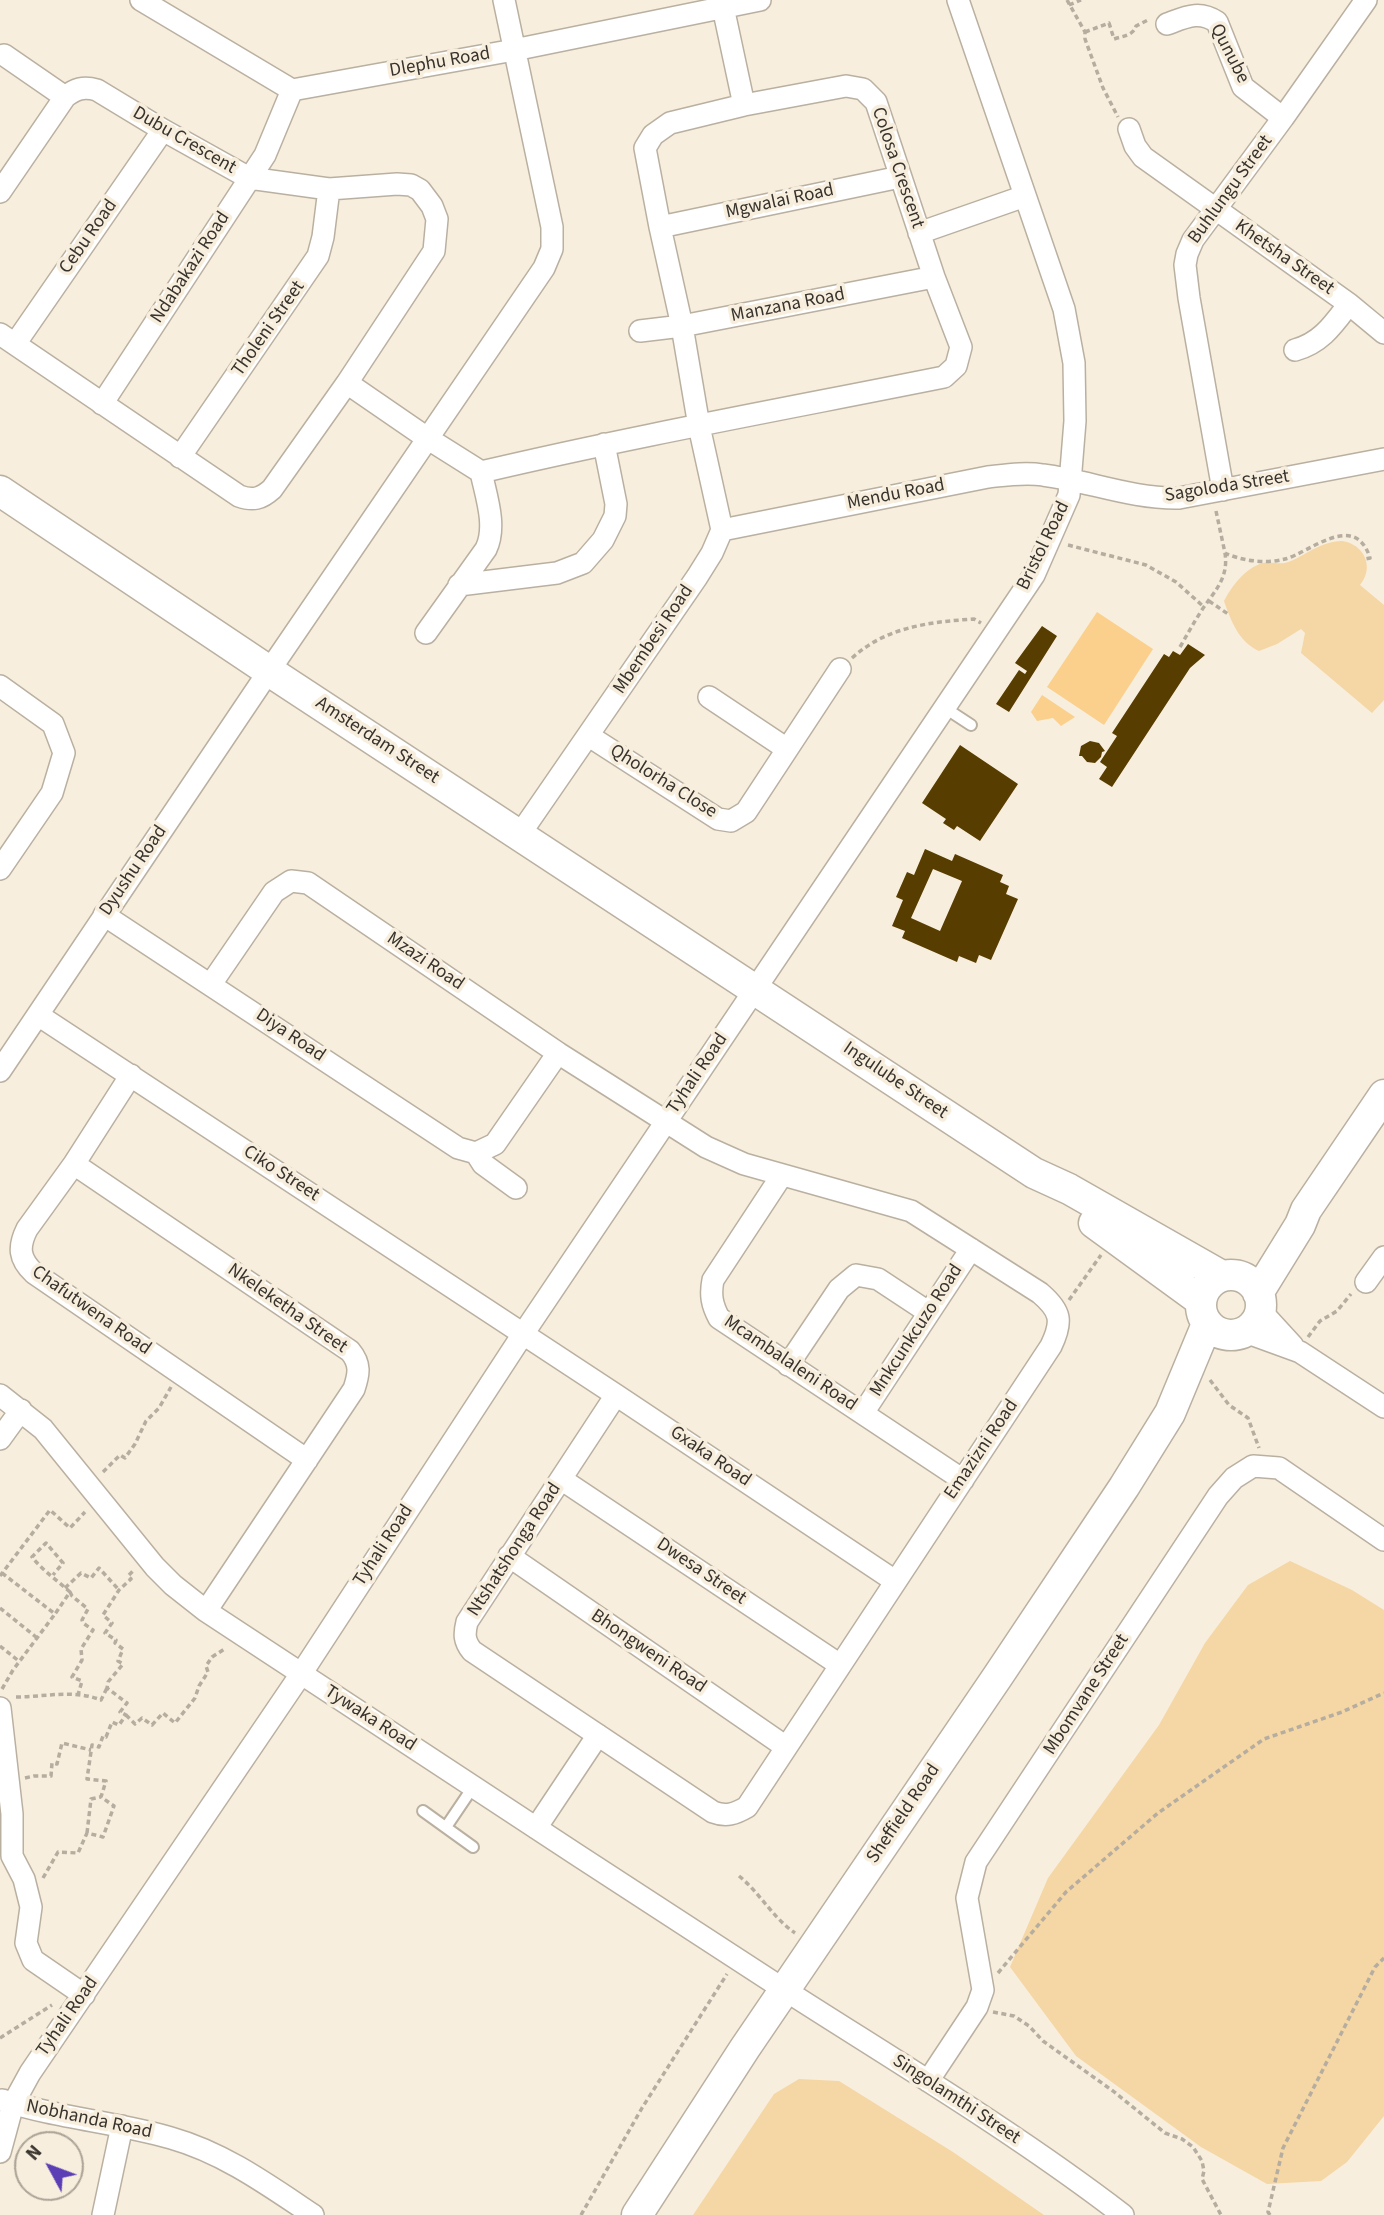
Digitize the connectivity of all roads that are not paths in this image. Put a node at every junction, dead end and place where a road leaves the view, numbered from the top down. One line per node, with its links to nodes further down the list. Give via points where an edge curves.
1 (141, 0): 10 (street)
2 (504, 0): 8 (street, Dyushu Road)
3 (760, 0): 6 (street, Dlephu Road)
4 (958, 0): 20 (street, Bristol Road)
5 (1366, 0): 13 (street, Buhlungu Street)
6 (723, 7): 8 (street, Dlephu Road); 12 (street)
7 (1167, 24): 13 (street, Qunube, via 1197,14 1217,22 1243,87)
8 (513, 50): 10 (street, Dlephu Road); 34 (street, Dyushu Road, via 552,227 552,249 544,268)
9 (4, 55): 11 (street)
10 (292, 90): 17 (street, Ndabakazi Road, via 265,155)
11 (65, 97): 15 (street, Dubu Crescent, via 79,88 97,90); 19 (street)
12 (744, 105): 16 (street, Colosa Crescent, via 846,86 863,89 876,102); 22 (street, Colosa Crescent, via 670,123 653,135 645,148)
13 (1283, 118): 21 (street, Buhlungu Street)
14 (1129, 129): 21 (street, Khetsha Street, via 1143,157)
15 (163, 130): 17 (street, Dubu Crescent); 29 (street, Cebu Road)
16 (900, 177): 22 (street, Mgwalai Road); 23 (street, Colosa Crescent)
17 (249, 178): 18 (street, Dubu Crescent); 32 (street, Ndabakazi Road)
18 (329, 189): 31 (street, Dubu Crescent, via 411,185 420,190 437,219 434,251); 36 (street, Tholeni Street, via 318,256)
19 (0, 192)
20 (1025, 196): 23 (street); 39 (street, Bristol Road, via 1064,309 1074,363)
21 (1217, 210): 25 (street, Khetsha Street); 41 (street, Buhlungu Street, via 1193,240 1185,265)
22 (660, 227): 26 (street, Colosa Crescent)
23 (919, 233): 24 (street, Colosa Crescent)
24 (934, 277): 26 (street, Manzana Road); 33 (street, Colosa Crescent, via 961,347 956,366 944,377)
25 (1349, 304): 28 (street, Khetsha Street); 30 (street, Khetsha Street, via 1318,340)
26 (682, 326): 27 (street, Manzana Road); 33 (street, Colosa Crescent)
27 (640, 331)
28 (1384, 333)
29 (7, 339): 32 (street, Dubu Crescent)
30 (1295, 349)
31 (347, 383): 34 (street); 36 (street, Dubu Crescent, via 272,489 259,499 239,496)
32 (102, 404): 36 (street, Dubu Crescent)
33 (699, 426): 35 (street, Colosa Crescent); 42 (street)
34 (427, 439): 38 (street); 46 (street, Dyushu Road)
35 (604, 444): 38 (street, Colosa Crescent); 43 (street, via 615,516 583,564 557,573)
36 (180, 457)
37 (1384, 459): 41 (street, Sagoloda Street)
38 (481, 472): 43 (street, via 491,537)
39 (1071, 480): 41 (street, Sagoloda Street, via 1155,499); 42 (street, Mendu Road, via 1040,474 988,477); 49 (street, Bristol Road, via 1069,495 1034,575)
40 (0, 491): 46 (street, Amsterdam Street)
41 (1218, 491)
42 (722, 530): 51 (street, Mbembesi Road, via 697,578)
43 (459, 585): 44 (street)
44 (426, 633)
45 (840, 669): 52 (street, Qholorha Close)
46 (269, 671): 53 (street, Amsterdam Street); 55 (street, Dyushu Road)
47 (0, 686): 54 (street, via 53,724 64,753 52,793)
48 (709, 697): 52 (street)
49 (945, 708): 50 (lane); 57 (street, Bristol Road)
50 (971, 725)
51 (589, 736): 52 (street, Qholorha Close, via 719,819 732,821 746,812); 53 (street, Mbembesi Road)
52 (787, 748)
53 (520, 834): 57 (street, Amsterdam Street)
54 (0, 869)
55 (104, 915): 56 (street, Diya Road); 58 (street, Dyushu Road)
56 (211, 984): 59 (street, Mzazi Road, via 274,892 291,881 308,883); 64 (street, Diya Road, via 458,1148)
57 (755, 988): 63 (street, Tyhali Road); 66 (street, Ingulube Street)
58 (38, 1014): 60 (street, Dyushu Road); 61 (street, Ciko Street)
59 (558, 1053): 63 (street, Mzazi Road); 64 (street, via 495,1144)
60 (0, 1072)
61 (131, 1075): 65 (street, Chafutwena Road); 74 (street, Ciko Street)
62 (1384, 1095): 72 (street, Sheffield Road)
63 (666, 1122): 67 (street, via 721,1154); 74 (street, Tyhali Road)
64 (476, 1153): 68 (street, Diya Road, via 483,1164)
65 (74, 1164): 83 (street, Nkeleketha Street, via 354,1356 359,1374 354,1389); 83 (street, Chafutwena Road, via 27,1229 22,1259 34,1273)
66 (1034, 1173): 72 (street, Ingulube Street, via 1069,1189); 72 (street, Ingulube Street, via 1112,1236)
67 (782, 1175): 69 (street, via 897,1205); 75 (street, Mcambalaleni Road, via 719,1267 710,1293 719,1318)
68 (516, 1188)
69 (971, 1248): 73 (street, Mnkcunkcuzo Road); 85 (street, Emazizni Road, via 1040,1293 1056,1310 1059,1331)
70 (1384, 1257): 71 (street)
71 (1366, 1282)
72 (1233, 1306): 78 (street, Ingulube Street); 81 (street, Sheffield Road); 81 (street, Sheffield Road, via 1206,1375)
73 (928, 1312): 75 (street, via 878,1279 856,1275 839,1289); 80 (street, Mnkcunkcuzo Road)
74 (523, 1334): 77 (street, Gxaka Road); 91 (street, Tyhali Road)
75 (788, 1364): 80 (street, Mcambalaleni Road)
76 (0, 1395): 79 (street, Tywaka Road)
77 (616, 1395): 84 (street, Ntshatshonga Road); 88 (street, Gxaka Road)
78 (1384, 1407)
79 (21, 1410): 82 (street); 89 (street, Tywaka Road, via 43,1429 148,1559)
80 (863, 1413): 85 (street, Mcambalaleni Road)
81 (1170, 1413): 100 (street, Sheffield Road)
82 (0, 1439)
83 (307, 1460): 89 (street, Nkeleketha Street)
84 (561, 1479): 87 (street, Ntshatshonga Road); 90 (street, Dwesa Street)
85 (962, 1480): 88 (street, Emazizni Road)
86 (1384, 1540): 102 (street, Mbomvane Street, via 1279,1468 1253,1466 1218,1496 976,1862 967,1898 980,1998)
87 (509, 1556): 93 (street, Ntshatshonga Road, via 467,1622 467,1644); 94 (street, Bhongweni Road)
88 (895, 1581): 90 (street, Emazizni Road)
89 (206, 1611): 91 (street, Tywaka Road)
90 (840, 1665): 94 (street, Emazizni Road)
91 (301, 1674): 95 (street, Tywaka Road); 101 (street, Tyhali Road)
92 (4, 1703): 101 (street, via 12,1856 31,1907 26,1943 33,1960)
93 (598, 1735): 94 (street, Emazizni Road, via 722,1815 747,1807); 98 (street)
94 (786, 1747)
95 (473, 1787): 97 (lane); 98 (street, Tywaka Road)
96 (423, 1811): 97 (lane)
97 (446, 1827): 99 (lane)
98 (536, 1828): 100 (street, Tywaka Road)
99 (473, 1847)
100 (786, 1990): 102 (street, Singolamthi Street); 108 (street, Sheffield Road)
101 (84, 1995): 103 (street, Tyhali Road)
102 (928, 2081): 109 (street, Singolamthi Street)
103 (6, 2101): 104 (street, Nobhanda Road); 105 (street, Tyhali Road)
104 (122, 2126): 106 (street); 107 (street, Nobhanda Road, via 173,2138 226,2159)
105 (0, 2152)
106 (103, 2215)
107 (313, 2215)
108 (637, 2215)
109 (1124, 2215)

